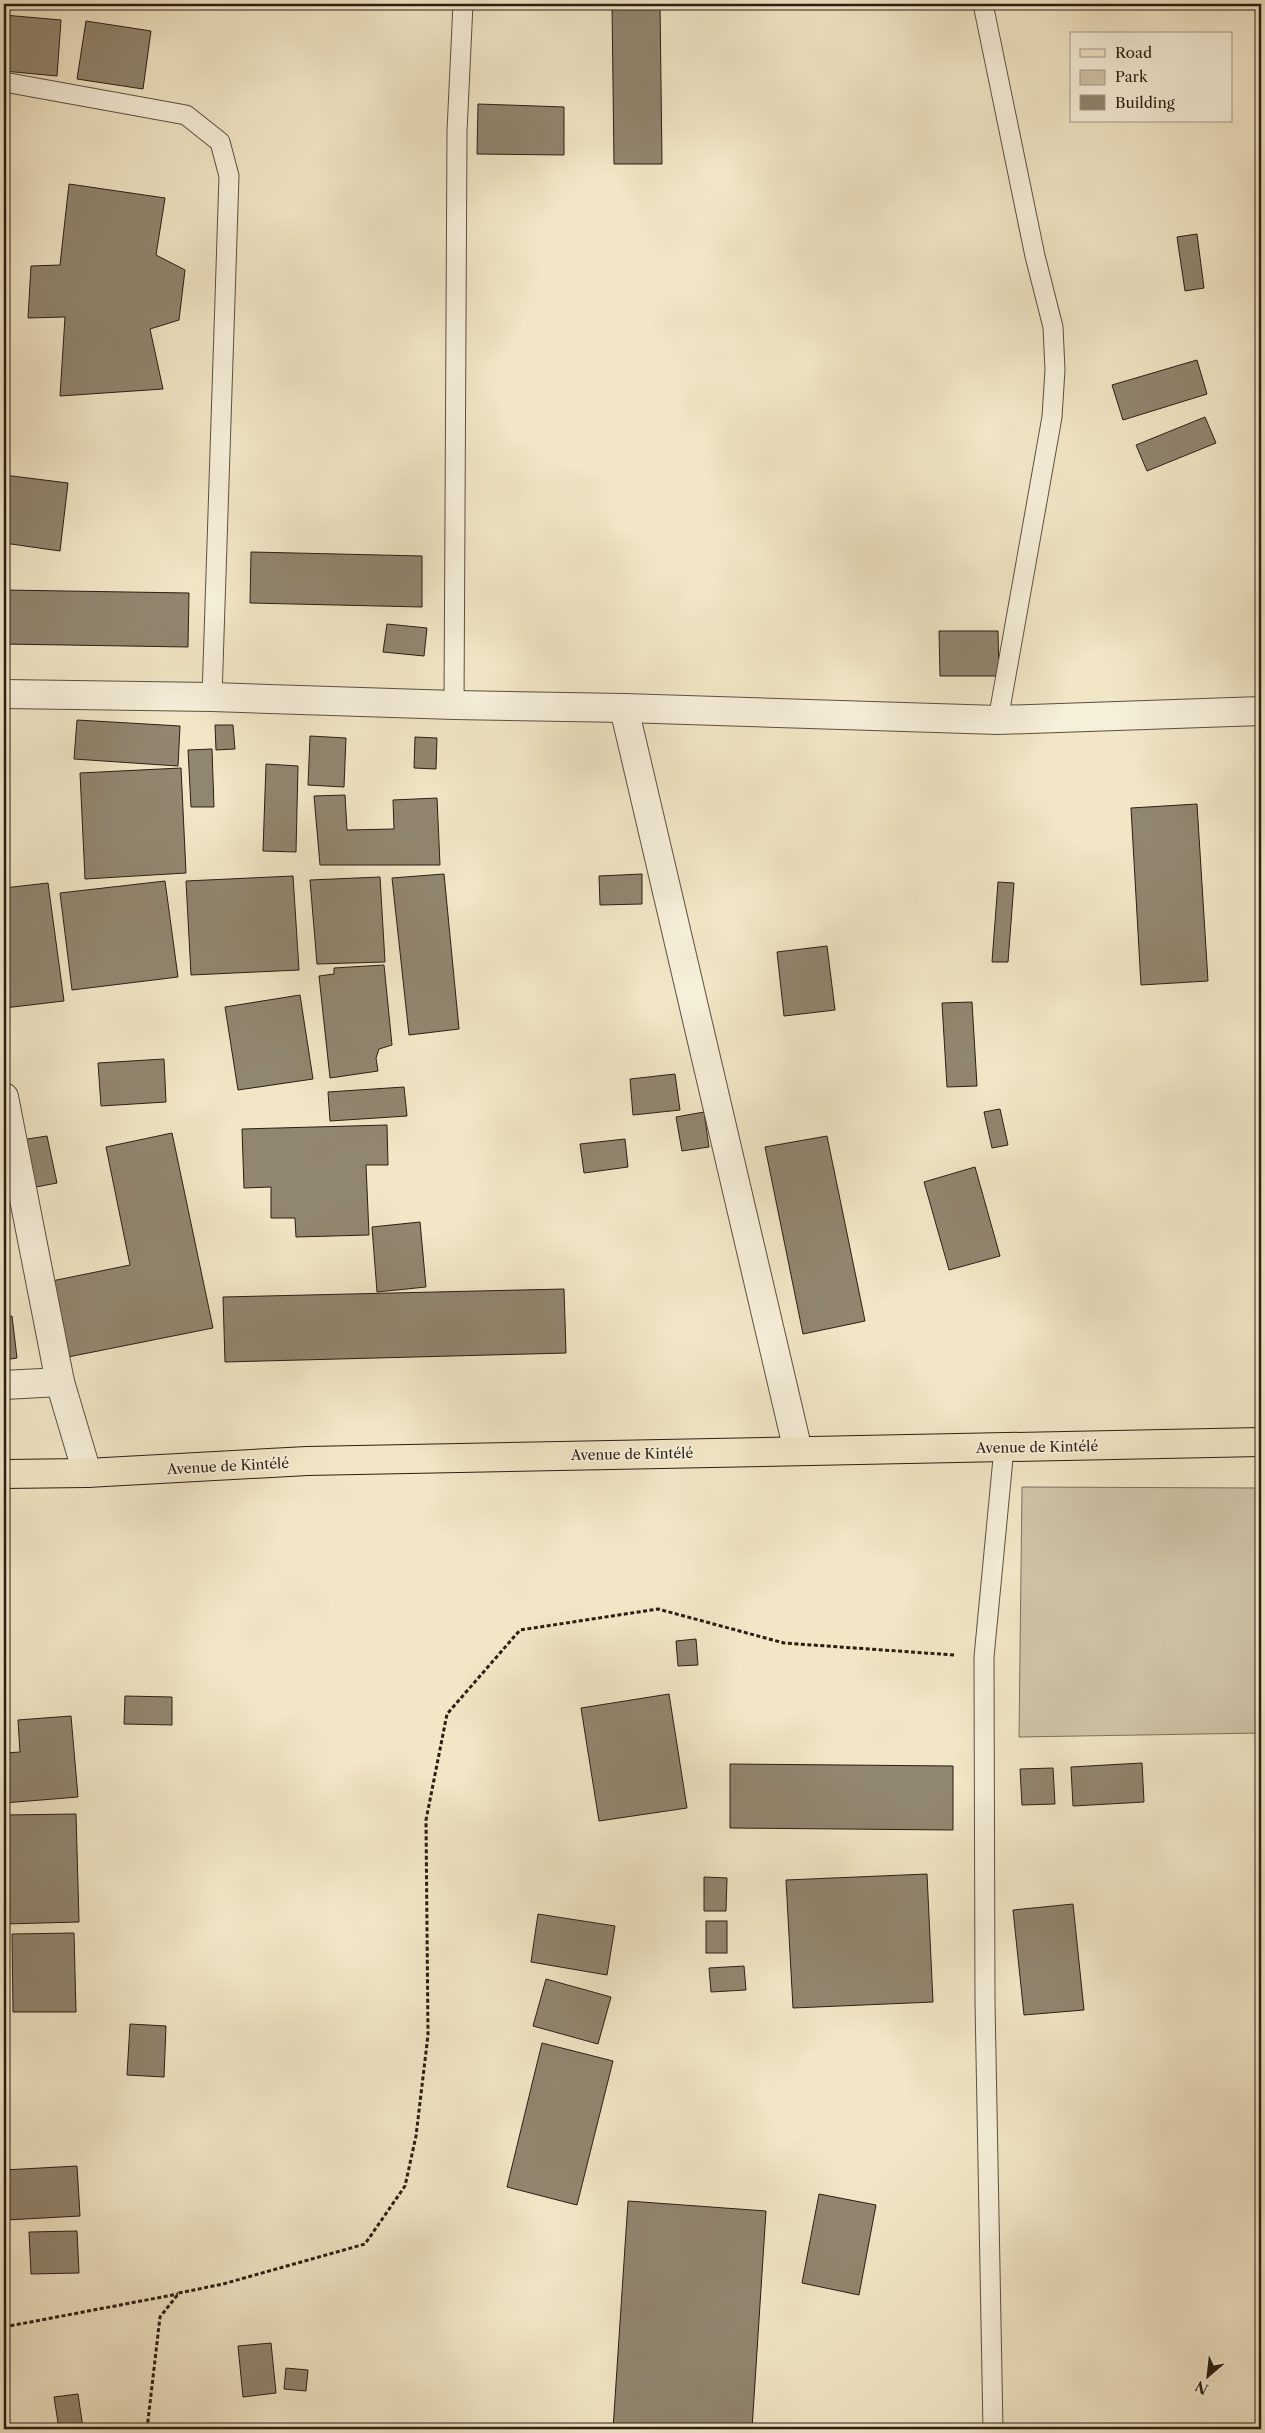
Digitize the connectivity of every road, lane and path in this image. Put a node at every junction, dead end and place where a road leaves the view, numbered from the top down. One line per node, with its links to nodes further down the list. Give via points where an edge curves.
1 (463, 4): 6 (lane, via 457,131)
2 (983, 4): 9 (lane, via 1035,256 1053,327 1055,370 1052,416)
3 (4, 82): 5 (lane, via 186,115 220,142 229,176)
4 (4, 694): 5 (street)
5 (212, 697): 6 (street)
6 (454, 706): 7 (street)
7 (624, 708): 9 (street); 15 (street)
8 (1261, 711): 9 (street)
9 (998, 720)
10 (4, 1097): 11 (street)
11 (60, 1382): 12 (street); 16 (street)
12 (4, 1384)
13 (1261, 1442): 14 (main road, Avenue de Kintélé)
14 (1004, 1448): 15 (main road, Avenue de Kintélé); 18 (lane)
15 (798, 1451): 16 (main road, Avenue de Kintélé, via 307,1461)
16 (87, 1473): 17 (main road, Avenue de Kintélé)
17 (4, 1474)
18 (984, 1657): 19 (path, via 784,1643 658,1609 520,1630 447,1714 426,1820 428,2035 416,2136 405,2186 365,2244 223,2284); 22 (lane, via 985,1992)
19 (179, 2293): 20 (path); 21 (path, via 160,2317)
20 (4, 2327)
21 (147, 2429)
22 (993, 2429)

